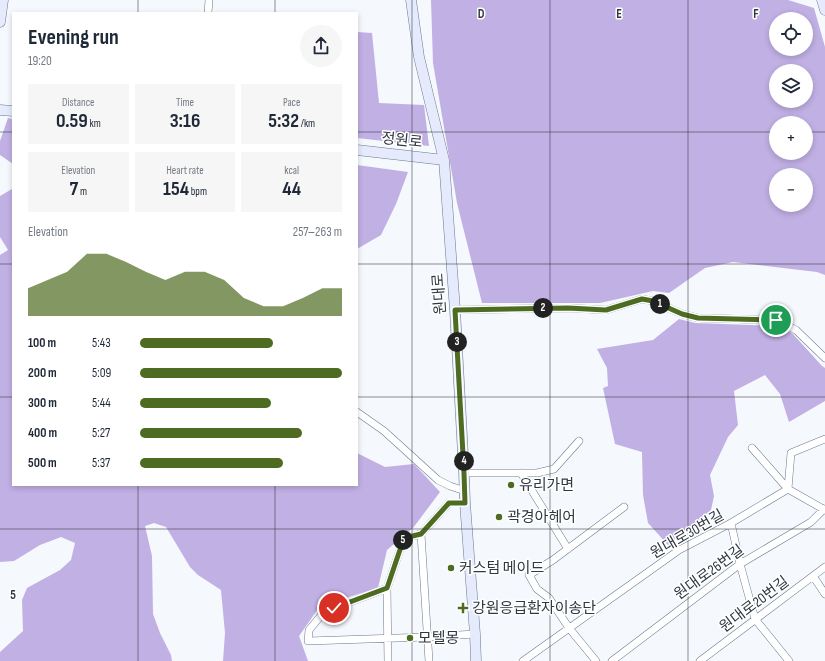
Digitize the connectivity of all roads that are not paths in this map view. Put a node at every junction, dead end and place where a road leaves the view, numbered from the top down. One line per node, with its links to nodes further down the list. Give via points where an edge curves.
1 (3, 0): 7 (street)
2 (209, 0): 6 (street)
3 (411, 0): 11 (street, 원대로, via 420,57)
4 (822, 0): 5 (street)
5 (825, 10)
6 (208, 12)
7 (0, 22)
8 (0, 110): 9 (street)
9 (12, 111)
10 (358, 150): 11 (street, 정원로)
11 (444, 160): 12 (street, 원대로)
12 (455, 310): 13 (street, via 606,310 642,299 698,318 776,320 796,330); 18 (street, 원대로)
13 (825, 358)
14 (358, 413): 21 (street, via 384,431 438,480)
15 (825, 440): 20 (street, via 791,452)
16 (579, 441): 19 (street, via 554,469)
17 (752, 448): 20 (street)
18 (464, 473): 19 (street); 21 (street, 원대로)
19 (521, 473): 27 (street)
20 (788, 489): 24 (street); 25 (street, 원대로30번길)
21 (465, 491): 22 (street, 원대로)
22 (465, 503): 26 (street, via 449,503); 35 (street, 원대로)
23 (624, 508): 27 (street)
24 (824, 510): 28 (street, 원대로26번길, via 811,522)
25 (731, 523): 28 (street); 34 (street, 원대로30번길, via 679,550)
26 (421, 534): 31 (street, via 404,538); 36 (street)
27 (568, 549): 34 (street, via 529,575 537,589 549,598)
28 (740, 564): 33 (street); 43 (street, 원대로26번길)
29 (825, 568): 30 (street, 원대로20번길)
30 (813, 576): 32 (street); 33 (street, 원대로20번길)
31 (387, 588): 37 (street); 37 (street, via 324,612 309,630 308,641)
32 (825, 594)
33 (756, 619): 44 (street, 원대로20번길); 45 (street)
34 (569, 628): 41 (street, 원대로30번길); 42 (street)
35 (475, 634): 36 (street); 40 (street, 원대로)
36 (427, 637): 37 (street); 39 (street)
37 (388, 638): 38 (street)
38 (388, 661)
39 (429, 661)
40 (476, 661)
41 (523, 661)
42 (596, 661)
43 (612, 661)
44 (700, 661)
45 (789, 661)

